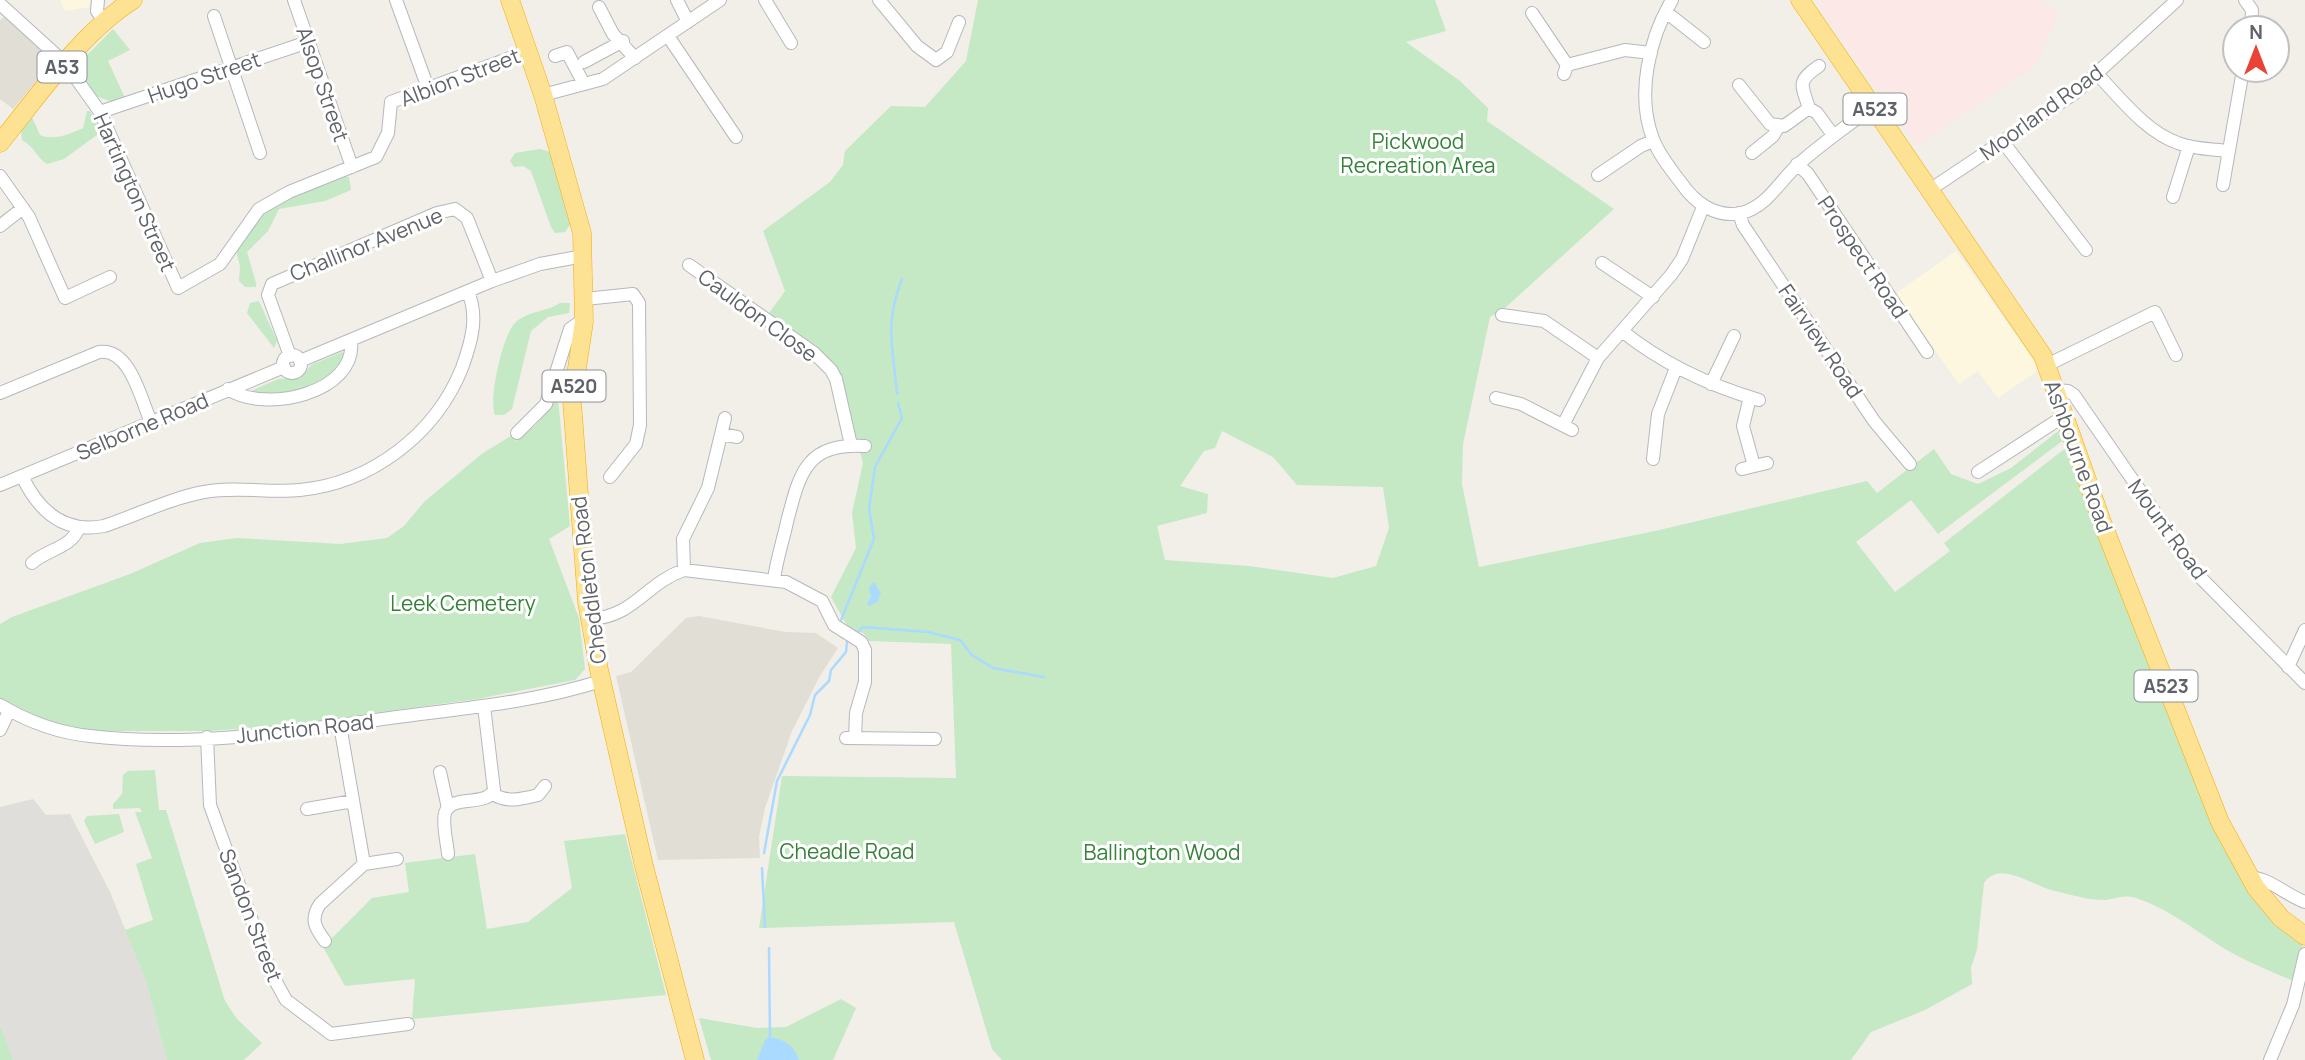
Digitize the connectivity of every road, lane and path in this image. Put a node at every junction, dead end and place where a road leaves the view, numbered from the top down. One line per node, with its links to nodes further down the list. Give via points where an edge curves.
1 (98, 0): 20 (street, via 97,11)
2 (133, 0): 20 (highway, A53)
3 (294, 0): 23 (street, Alsop Street)
4 (396, 0): 37 (street)
5 (510, 0): 26 (highway, A520)
6 (677, 0): 18 (street)
7 (720, 0): 18 (street)
8 (765, 0): 25 (street)
9 (879, 0): 19 (street, via 917,46 936,60 947,52)
10 (1672, 0): 15 (street)
11 (1800, 0): 40 (highway, Ashbourne Road / A523)
12 (2177, 0): 34 (street, Moorland Road)
13 (0, 4): 31 (street, Hartington Street)
14 (599, 7): 22 (street, via 613,34)
15 (1666, 12): 24 (street); 27 (street)
16 (214, 16): 33 (street)
17 (1538, 17): 27 (street, via 1566,69 1625,50)
18 (688, 22): 21 (street)
19 (959, 22)
20 (105, 23): 31 (highway, A53)
21 (668, 36): 29 (street); 45 (street)
22 (623, 41): 29 (street); 30 (street)
23 (308, 42): 33 (street, Hugo Street); 54 (street, Alsop Street)
24 (1703, 42)
25 (791, 43)
26 (528, 51): 37 (street, Albion Street); 39 (highway, A520)
27 (1651, 53): 46 (street, via 1646,92)
28 (555, 56): 35 (street, via 567,52)
29 (635, 58): 35 (street, via 603,79)
30 (584, 62)
31 (65, 63): 42 (street, Hartington Street); 48 (highway, A53)
32 (1819, 66): 41 (street, via 1804,76 1802,83)
33 (231, 68): 42 (street, Hugo Street); 51 (street)
34 (2098, 75): 47 (street, Moorland Road); 49 (street, via 2155,131)
35 (584, 84): 39 (street)
36 (2240, 84): 50 (street)
37 (428, 88): 54 (street, Albion Street, via 391,102 388,133 380,153)
38 (1746, 88): 43 (street, via 1764,118)
39 (543, 95): 65 (highway, Cheddleton Road / A520, via 577,211)
40 (1873, 107): 44 (street); 58 (highway, Ashbourne Road / A523)
41 (1809, 108): 43 (street); 44 (street)
42 (100, 112): 54 (street, Hartington Street, via 178,288 212,270 233,250 253,215 269,203)
43 (1779, 126): 52 (street)
44 (1833, 135): 53 (street)
45 (736, 137)
46 (1653, 141): 55 (street); 60 (street, via 1687,192)
47 (2003, 142): 58 (street, Moorland Road); 64 (street)
48 (0, 143)
49 (2189, 146): 50 (street); 59 (street)
50 (2228, 152): 57 (street)
51 (260, 153)
52 (1752, 153)
53 (1797, 164): 62 (street, via 1762,203); 80 (street, Prospect Road)
54 (352, 167)
55 (1606, 175)
56 (0, 176): 61 (street)
57 (2222, 185)
58 (1931, 189): 84 (highway, Ashbourne Road / A523)
59 (2173, 197)
60 (1703, 207): 62 (street); 71 (street, via 1682,259)
61 (23, 208): 63 (street); 68 (street, via 65,298)
62 (1739, 214): 102 (street, Fairview Road, via 1874,421)
63 (0, 226)
64 (2086, 251)
65 (583, 256): 69 (street, Selborne Road, via 557,259); 72 (highway, Cheddleton Road / A520)
66 (689, 265): 97 (street, Cauldon Close, via 814,353 831,370)
67 (1606, 270): 71 (street)
68 (110, 277)
69 (492, 281): 70 (street, Selborne Road); 83 (street, Challinor Avenue, via 467,218 455,209 437,213 272,284 268,295)
70 (468, 292): 78 (street, Selborne Road); 106 (street, via 473,327 457,380 430,421 384,461 324,486 206,491 104,526)
71 (1653, 297): 77 (street)
72 (585, 299): 76 (highway, Cheddleton Road / A520); 100 (street, via 622,293 633,294 639,303 640,425 636,444 614,473)
73 (1520, 302): 75 (street)
74 (1502, 316): 75 (street)
75 (1519, 317): 82 (street, via 1544,321)
76 (584, 319): 94 (street, via 570,329 545,404); 110 (highway, Cheddleton Road / A520, via 572,401)
77 (1622, 331): 82 (street); 85 (street)
78 (351, 341): 83 (street, Selborne Road); 87 (street, via 350,355 332,379 299,397 262,401)
79 (1734, 343): 86 (street)
80 (1927, 352)
81 (2176, 355): 84 (street, via 2155,312)
82 (1598, 358): 90 (street, via 1568,427)
83 (291, 361): 87 (street, Selborne Road)
84 (2047, 365): 88 (highway, Ashbourne Road / A523)
85 (1676, 368): 86 (street); 99 (street, via 1661,405)
86 (1711, 384): 101 (street, via 1755,398 1743,426 1748,467)
87 (228, 389): 93 (street, Selborne Road)
88 (2056, 390): 91 (highway, Ashbourne Road / A523); 112 (street, Mount Road, via 2074,395 2199,576)
89 (0, 393): 93 (street, via 99,352 111,352 124,362)
90 (1503, 403)
91 (2064, 416): 103 (street); 130 (highway, Ashbourne Road / A523, via 2220,822)
92 (724, 418): 95 (street)
93 (150, 422): 104 (street, Selborne Road)
94 (517, 433)
95 (721, 434): 96 (street); 108 (street, via 708,488 683,539)
96 (737, 437)
97 (851, 445): 98 (street); 109 (street, via 820,453 803,469)
98 (865, 446)
99 (1657, 451)
100 (608, 460)
101 (1768, 463)
102 (1910, 464)
103 (1978, 472)
104 (22, 476): 105 (street, Selborne Road); 106 (street, via 43,509)
105 (0, 485)
106 (79, 527): 107 (street, via 69,542)
107 (32, 563)
108 (684, 570): 109 (street); 110 (street, via 669,575 619,614)
109 (774, 580): 120 (street, via 822,601 834,625 866,650 866,682 851,738)
110 (590, 619): 113 (highway, Cheddleton Road / A520)
111 (2305, 630): 112 (street)
112 (2288, 667): 114 (street, Mount Road)
113 (601, 681): 115 (street, Junction Road, via 556,695); 136 (highway, Cheddleton Road / A520)
114 (2305, 683)
115 (484, 706): 117 (street, Junction Road); 123 (street)
116 (5, 708): 118 (street, Junction Road); 119 (street, Junction Road, via 58,730 89,736 146,740)
117 (340, 725): 119 (street, Junction Road); 124 (street)
118 (0, 730)
119 (207, 737): 135 (street, Sandon Street, via 210,805 281,993 331,1034)
120 (939, 738)
121 (440, 772): 125 (street)
122 (545, 786): 123 (street, via 538,795 522,799)
123 (493, 794): 125 (street)
124 (353, 801): 126 (street); 129 (street)
125 (448, 808): 127 (street, via 444,818)
126 (307, 809)
127 (448, 854)
128 (397, 859): 129 (street)
129 (364, 864): 133 (street, via 315,911 315,925)
130 (2256, 877): 131 (street); 132 (highway, Ashbourne Road / A523, via 2270,906)
131 (2305, 902)
132 (2305, 936)
133 (325, 941)
134 (2305, 954): 137 (street, via 2293,1006)
135 (408, 1024)
136 (695, 1060)
137 (2270, 1060)

